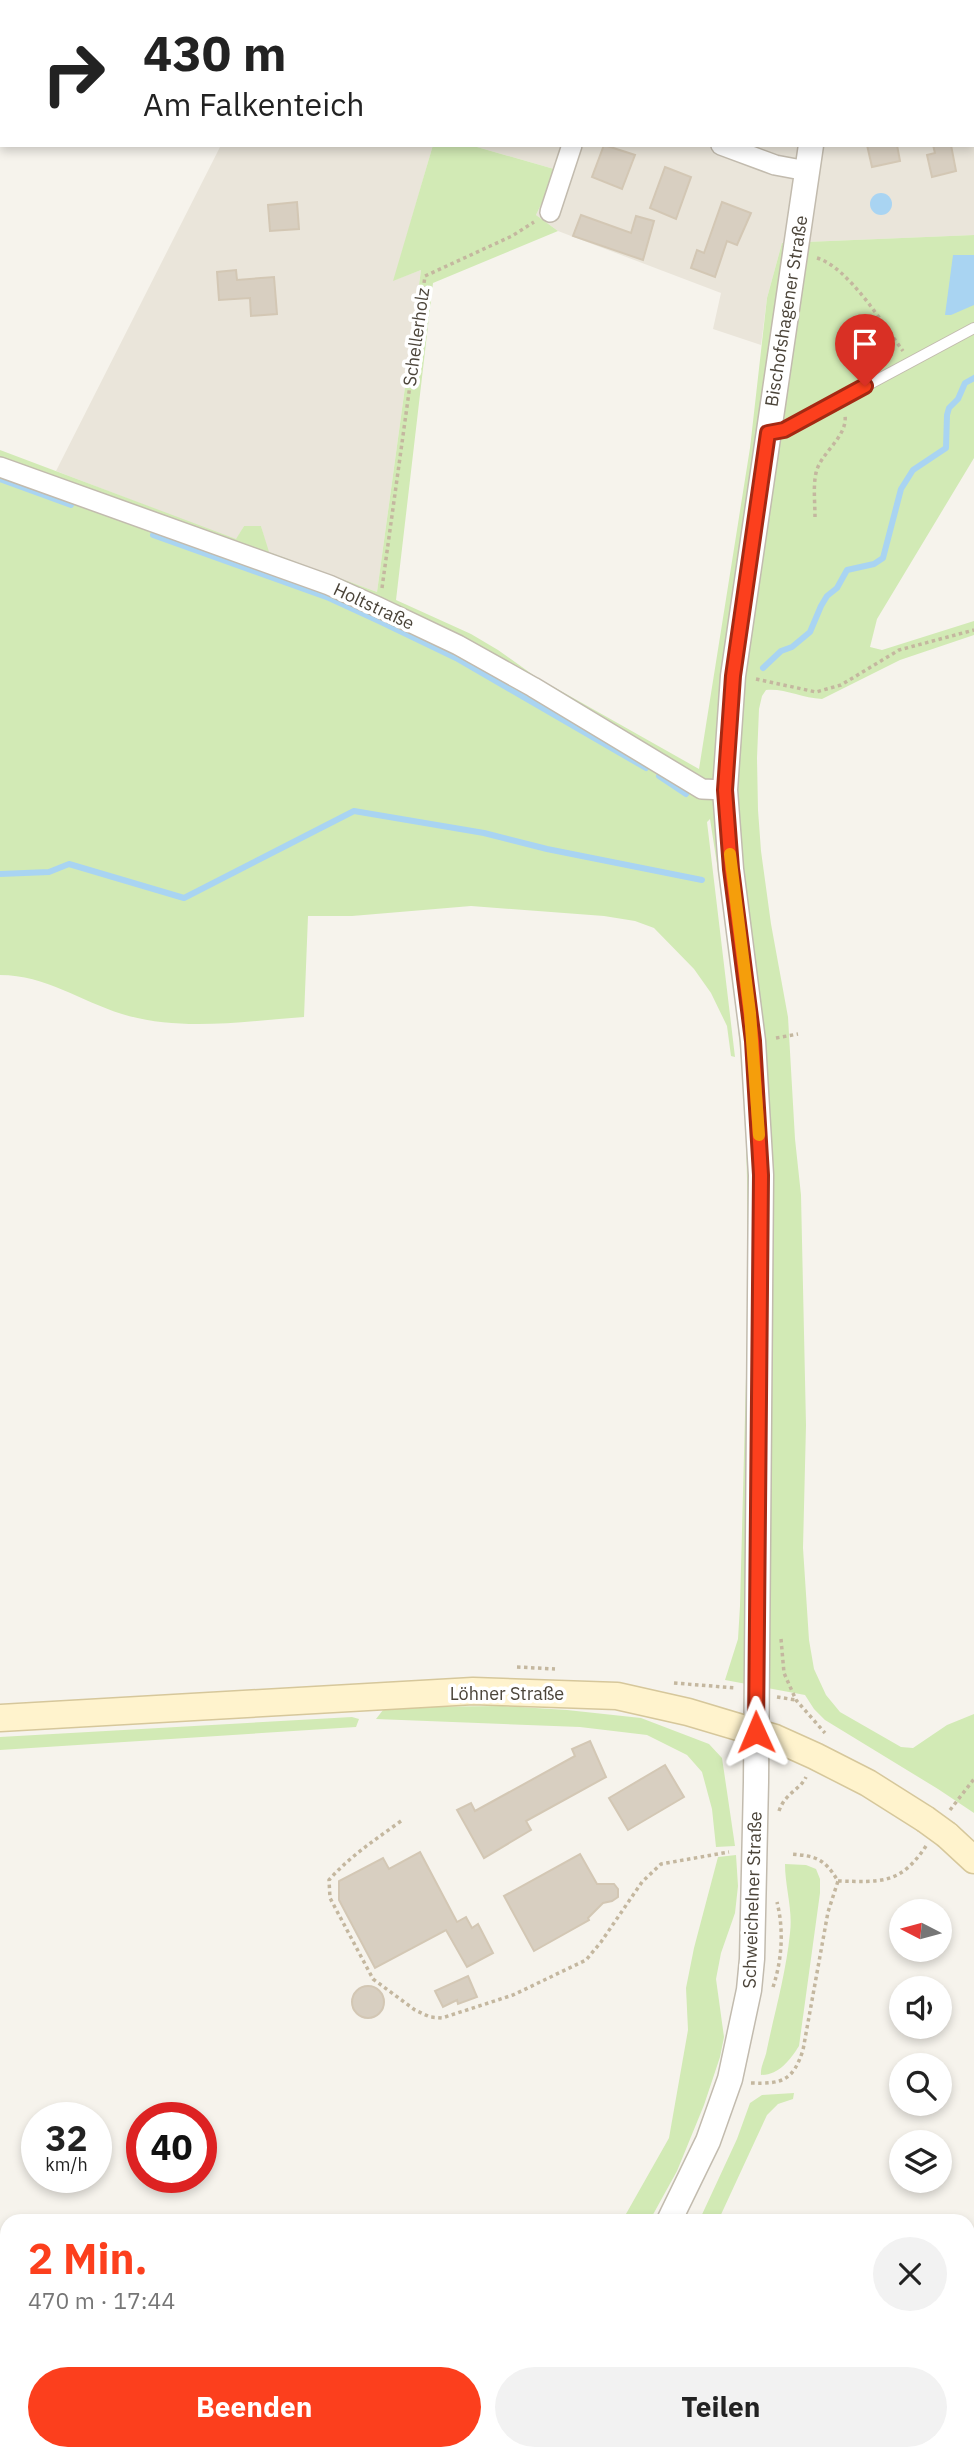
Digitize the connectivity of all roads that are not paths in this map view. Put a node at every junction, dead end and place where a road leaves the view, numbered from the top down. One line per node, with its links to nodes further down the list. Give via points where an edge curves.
1 (571, 147): 5 (street)
2 (726, 147): 4 (street)
3 (811, 147): 4 (street, Bischofshagener Straße)
4 (807, 171): 7 (street, Bischofshagener Straße)
5 (550, 212)
6 (974, 328): 7 (lane, via 784,430)
7 (768, 433): 9 (street, Bischofshagener Straße, via 733,676)
8 (0, 467): 9 (street, Holtstraße, via 329,585 458,645 702,789)
9 (725, 790): 11 (street, Bischofshagener Straße, via 753,1041 761,1175)
10 (0, 1718): 11 (main road, Löhner Straße, via 473,1691 545,1692 617,1696)
11 (756, 1732): 12 (main road, Löhner Straße, via 867,1783 936,1828); 13 (street, Schweichelner Straße, via 752,1959 745,2011 730,2079 708,2141)
12 (974, 1860)
13 (672, 2214)

